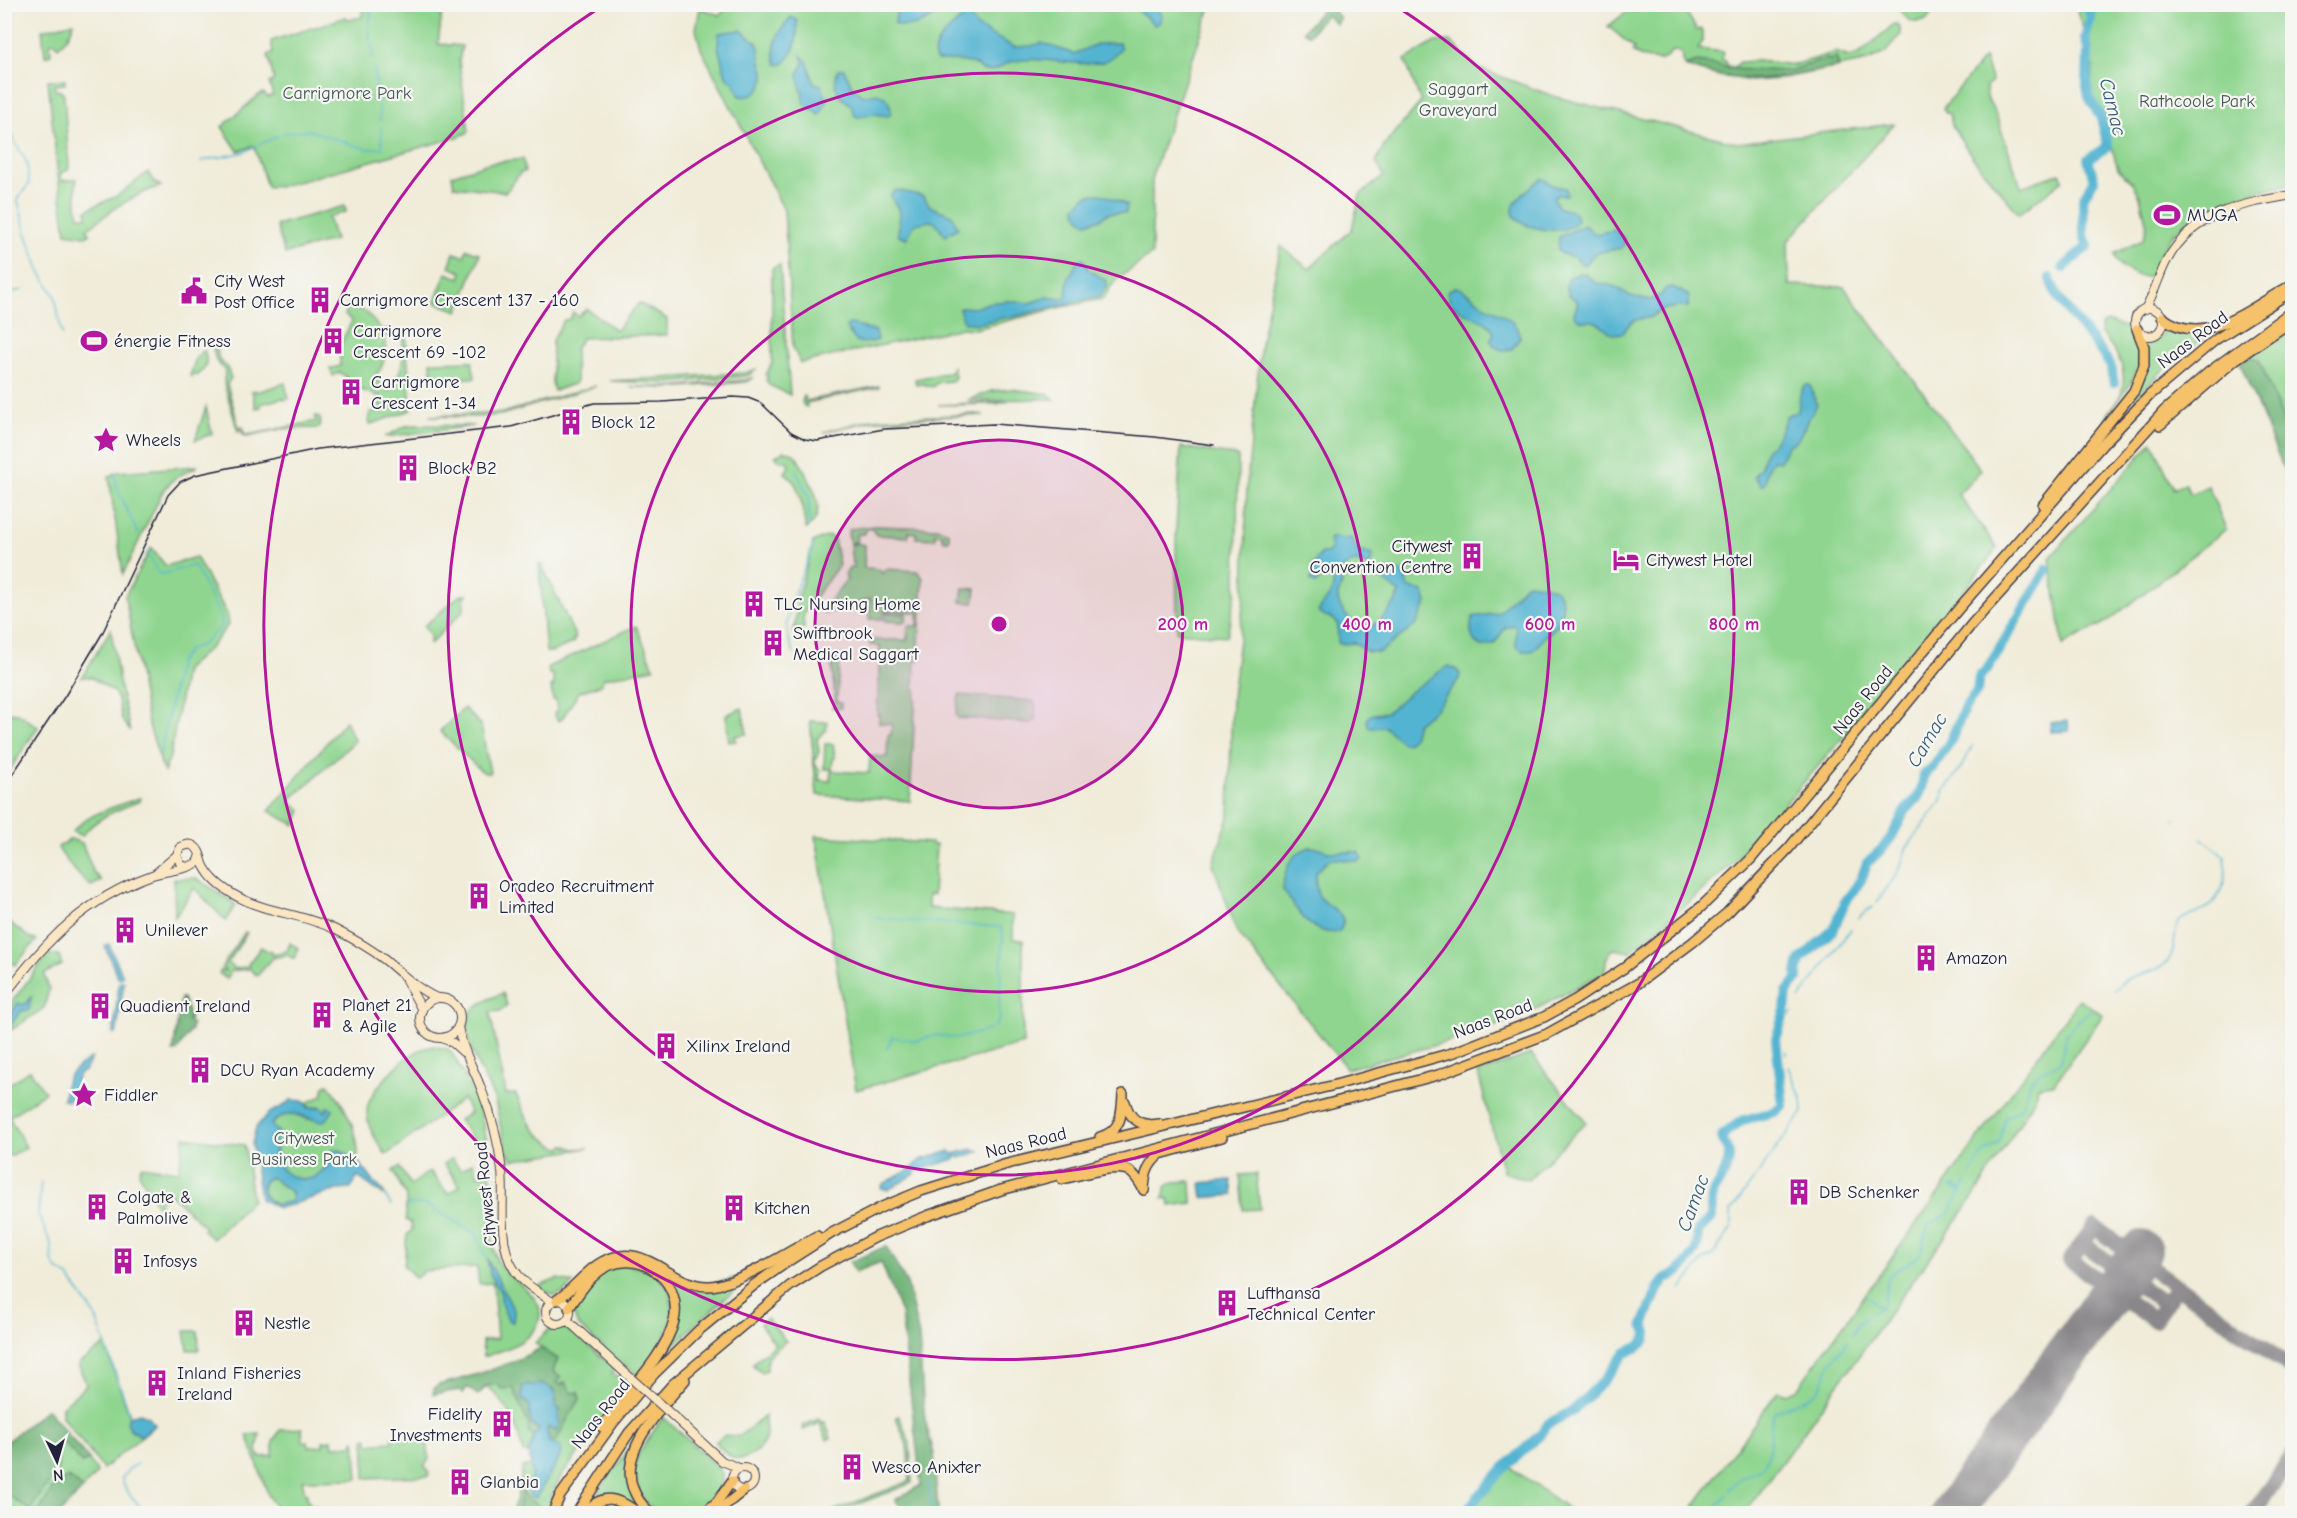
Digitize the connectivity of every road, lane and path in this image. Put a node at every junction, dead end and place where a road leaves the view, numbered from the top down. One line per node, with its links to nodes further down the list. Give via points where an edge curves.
1 (2292, 195): 4 (main road, via 2244,204 2198,224 2174,249)
2 (2292, 284): 7 (highway, via 2214,328 2185,330)
3 (2292, 291): 11 (highway, Naas Road, via 2215,340 2150,395)
4 (2155, 293): 5 (main road); 7 (main road)
5 (2145, 309): 7 (main road); 9 (main road, via 2136,318)
6 (2292, 311): 10 (highway, Naas Road, via 2164,411)
7 (2159, 313): 9 (main road, via 2160,330 2144,335)
8 (2292, 321): 10 (highway, via 2208,381)
9 (2137, 329): 11 (highway, via 2144,347 2144,366 2134,391)
10 (2083, 499): 24 (highway, Naas Road, via 1972,624 1789,848 1727,913 1693,942 1621,993 1547,1034 1438,1075)
11 (1960, 607): 25 (highway, Naas Road, via 1751,859 1701,908 1624,968 1544,1017 1452,1053)
12 (177, 855): 13 (main road, via 188,844); 14 (main road, via 181,865); 15 (main road)
13 (200, 855): 14 (main road, via 197,863); 16 (main road)
14 (189, 867): 15 (main road); 16 (main road)
15 (155, 874): 18 (main road, via 124,886 78,914 36,955)
16 (211, 877): 17 (main road, via 247,901 332,927 370,949)
17 (404, 976): 19 (main road, via 424,993); 20 (main road)
18 (4, 996)
19 (437, 998): 20 (main road); 21 (main road, via 447,999 457,1008)
20 (422, 1010): 22 (main road, via 422,1029 432,1037)
21 (458, 1027): 22 (main road); 23 (main road, Citywest Road)
22 (442, 1038): 23 (main road, Citywest Road)
23 (464, 1053): 29 (main road, Citywest Road, via 481,1088 496,1136 502,1171 504,1240 516,1271)
24 (1298, 1111): 27 (highway, Naas Road); 27 (highway, via 1242,1132 1160,1154 1146,1171 1144,1190 1133,1174 1118,1167)
25 (1203, 1117): 26 (highway, Naas Road); 26 (highway, via 1153,1125 1140,1123 1128,1113 1123,1094 1116,1128 1107,1135)
26 (1053, 1153): 28 (highway, Naas Road, via 958,1179)
27 (1001, 1190): 34 (highway, Naas Road, via 927,1216 846,1252 790,1286)
28 (882, 1207): 30 (highway, via 721,1285 691,1283 651,1261 623,1256 603,1261); 39 (highway, Naas Road, via 781,1266 699,1330 632,1400)
29 (536, 1293): 30 (main road, Citywest Road); 32 (main road, Citywest Road)
30 (555, 1301): 31 (main road, via 564,1302); 32 (main road)
31 (569, 1308): 33 (main road); 39 (highway, via 599,1271 609,1265 631,1262 660,1274 674,1295 676,1308 667,1340 608,1418)
32 (546, 1309): 33 (main road, via 554,1323)
33 (567, 1320): 35 (main road, bridge)
34 (736, 1329): 41 (highway, Naas Road, via 644,1415); 44 (highway, via 694,1368 635,1449 629,1468 632,1486)
35 (722, 1461): 36 (main road); 37 (main road)
36 (739, 1468): 37 (main road); 38 (main road, via 753,1475 752,1485)
37 (732, 1479): 38 (main road, via 737,1488); 45 (highway, via 717,1502)
38 (744, 1490): 46 (highway)
39 (561, 1496): 40 (highway, Naas Road)
40 (552, 1514)
41 (576, 1514)
42 (583, 1514): 43 (highway, via 598,1501 607,1499 622,1502)
43 (640, 1514)
44 (653, 1514)
45 (703, 1514)
46 (714, 1514)

